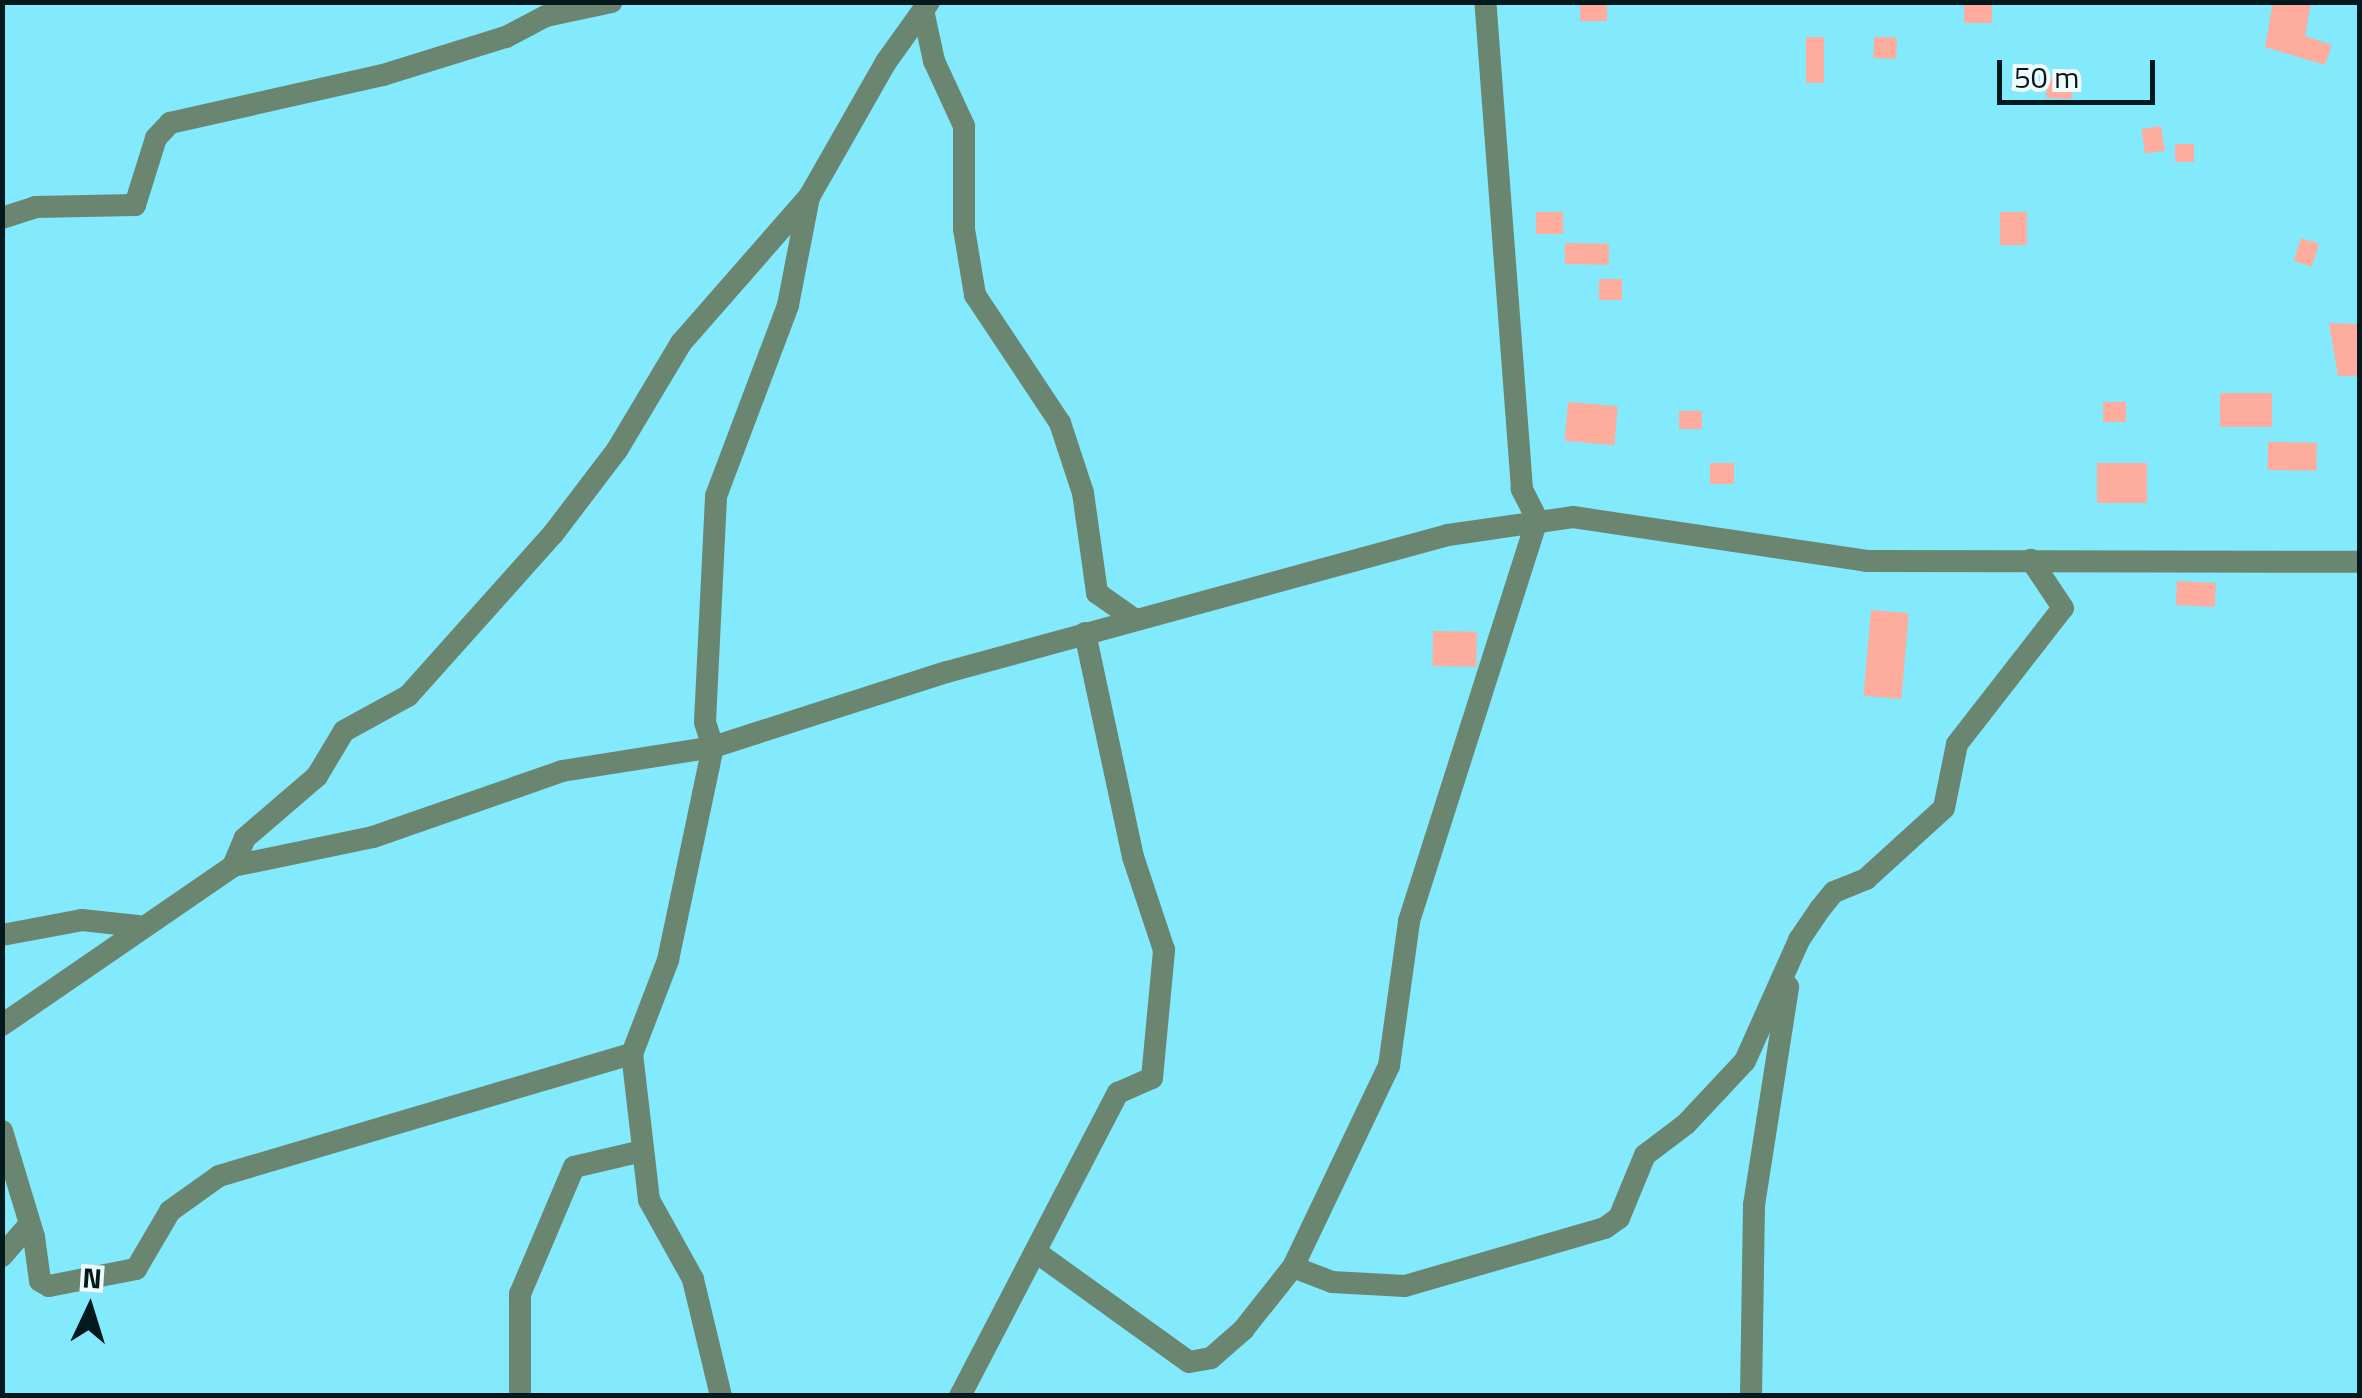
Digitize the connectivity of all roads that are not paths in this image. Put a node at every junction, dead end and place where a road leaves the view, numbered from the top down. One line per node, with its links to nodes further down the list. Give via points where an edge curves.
1 (612, 2): 5 (street, via 546,16 506,38 383,75 170,123 156,138 135,205 35,207)
2 (1485, 2): 6 (street, via 1522,489)
3 (926, 6): 4 (street, via 865,95); 9 (street, via 934,61 964,126 964,229 975,295 1060,423 1083,492 1097,593)
4 (808, 197): 11 (street, via 788,305 713,512 705,722); 12 (street, via 681,343 618,450 553,534 408,696 344,731 317,776 245,838)
5 (2, 218)
6 (1537, 519): 7 (street, via 1616,518 1867,562); 9 (street, via 1362,555); 23 (street, via 1409,921 1389,1066)
7 (2031, 560): 8 (street); 15 (street, via 2063,608 1958,744 1944,808 1866,878 1834,892)
8 (2360, 562)
9 (1134, 619): 10 (street)
10 (1085, 633): 11 (street); 21 (street, via 1133,857 1164,950 1152,1078 1118,1092)
11 (713, 747): 12 (street, via 562,771 373,836); 17 (street, via 668,960)
12 (233, 866): 13 (street)
13 (138, 926): 14 (street, via 82,920); 16 (street)
14 (2, 935)
15 (1792, 953): 23 (street, via 1745,1061 1646,1156 1627,1206 1605,1228 1405,1286 1332,1282); 27 (street, via 1754,1205)
16 (2, 1026)
17 (632, 1054): 19 (street); 20 (street, via 219,1176 170,1211 132,1272 43,1285)
18 (2, 1131): 20 (street)
19 (642, 1151): 24 (street, via 574,1167 520,1294); 25 (street, via 649,1200 693,1279)
20 (29, 1225): 22 (street)
21 (1036, 1252): 23 (street, via 1190,1362 1224,1350); 26 (street)
22 (2, 1256)
23 (1293, 1267)
24 (520, 1396)
25 (721, 1396)
26 (960, 1396)
27 (1752, 1396)

